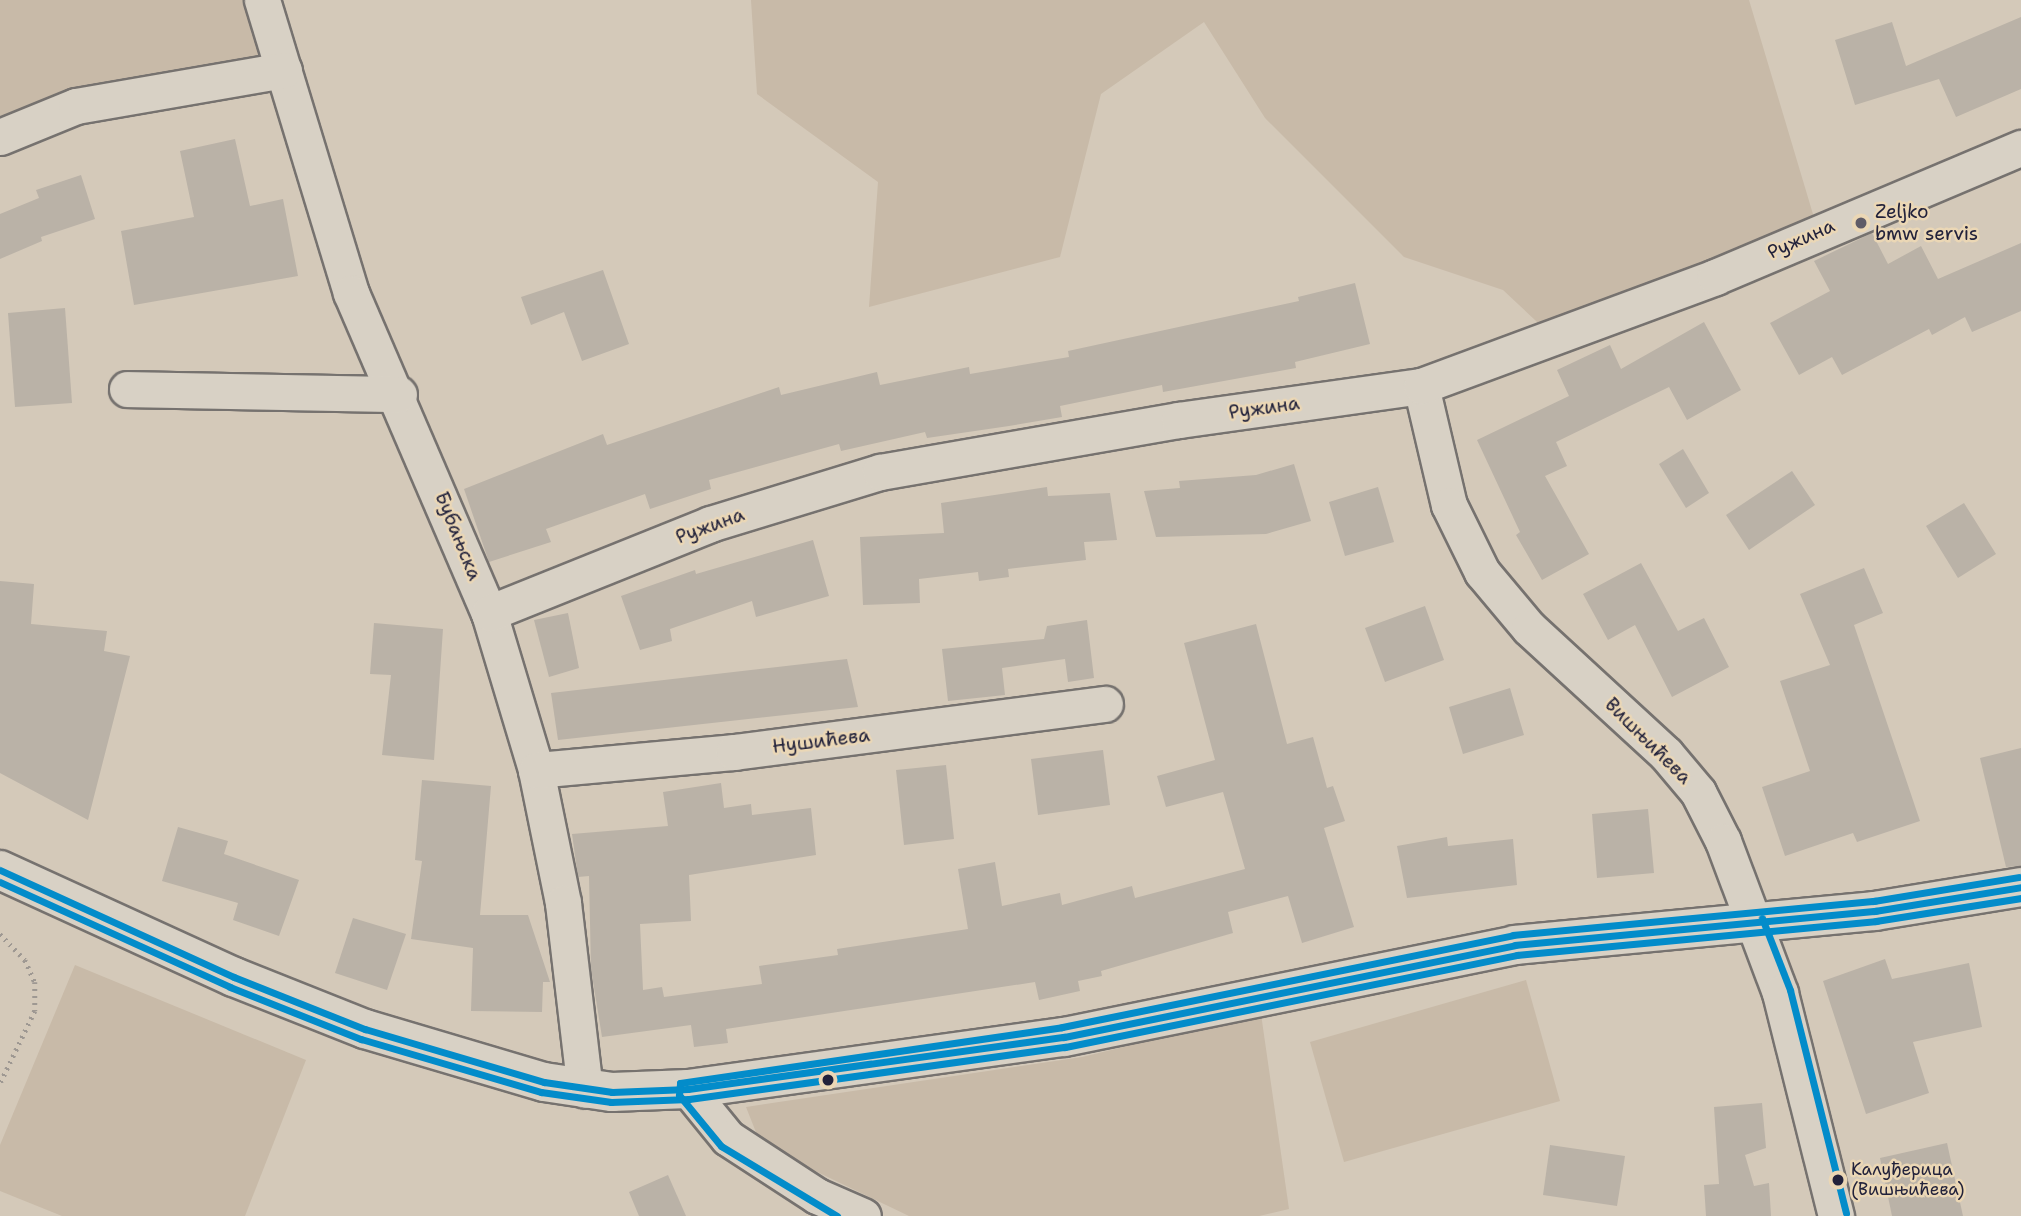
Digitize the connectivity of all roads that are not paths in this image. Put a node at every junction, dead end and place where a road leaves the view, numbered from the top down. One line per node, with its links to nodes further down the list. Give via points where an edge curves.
1 (262, 0): 2 (street, Бубањска)
2 (284, 70): 3 (street, via 76,106); 7 (street, Бубањска, via 351,293)
3 (0, 137)
4 (2021, 148): 5 (street, Ружина, via 1715,277)
5 (1421, 386): 8 (street, Ружина, via 1179,420 880,471 710,524); 13 (street, Вишњићева, via 1448,505 1482,572 1529,628 1666,754 1698,792 1723,841)
6 (127, 389): 7 (street)
7 (399, 394): 8 (street, Бубањска)
8 (489, 613): 10 (street, Бубањска)
9 (1105, 704): 10 (street, Нушићева, via 734,752)
10 (536, 770): 15 (street, Бубањска, via 563,903)
11 (0, 870): 15 (street, via 234,977 365,1029)
12 (2021, 887): 13 (street, via 1875,911)
13 (1752, 922): 14 (street, via 1515,946 1064,1037); 17 (street, Вишњићева, via 1780,993)
14 (688, 1089): 15 (street); 16 (street, via 728,1138 817,1196)
15 (585, 1090)
16 (863, 1216)
17 (1836, 1216)

